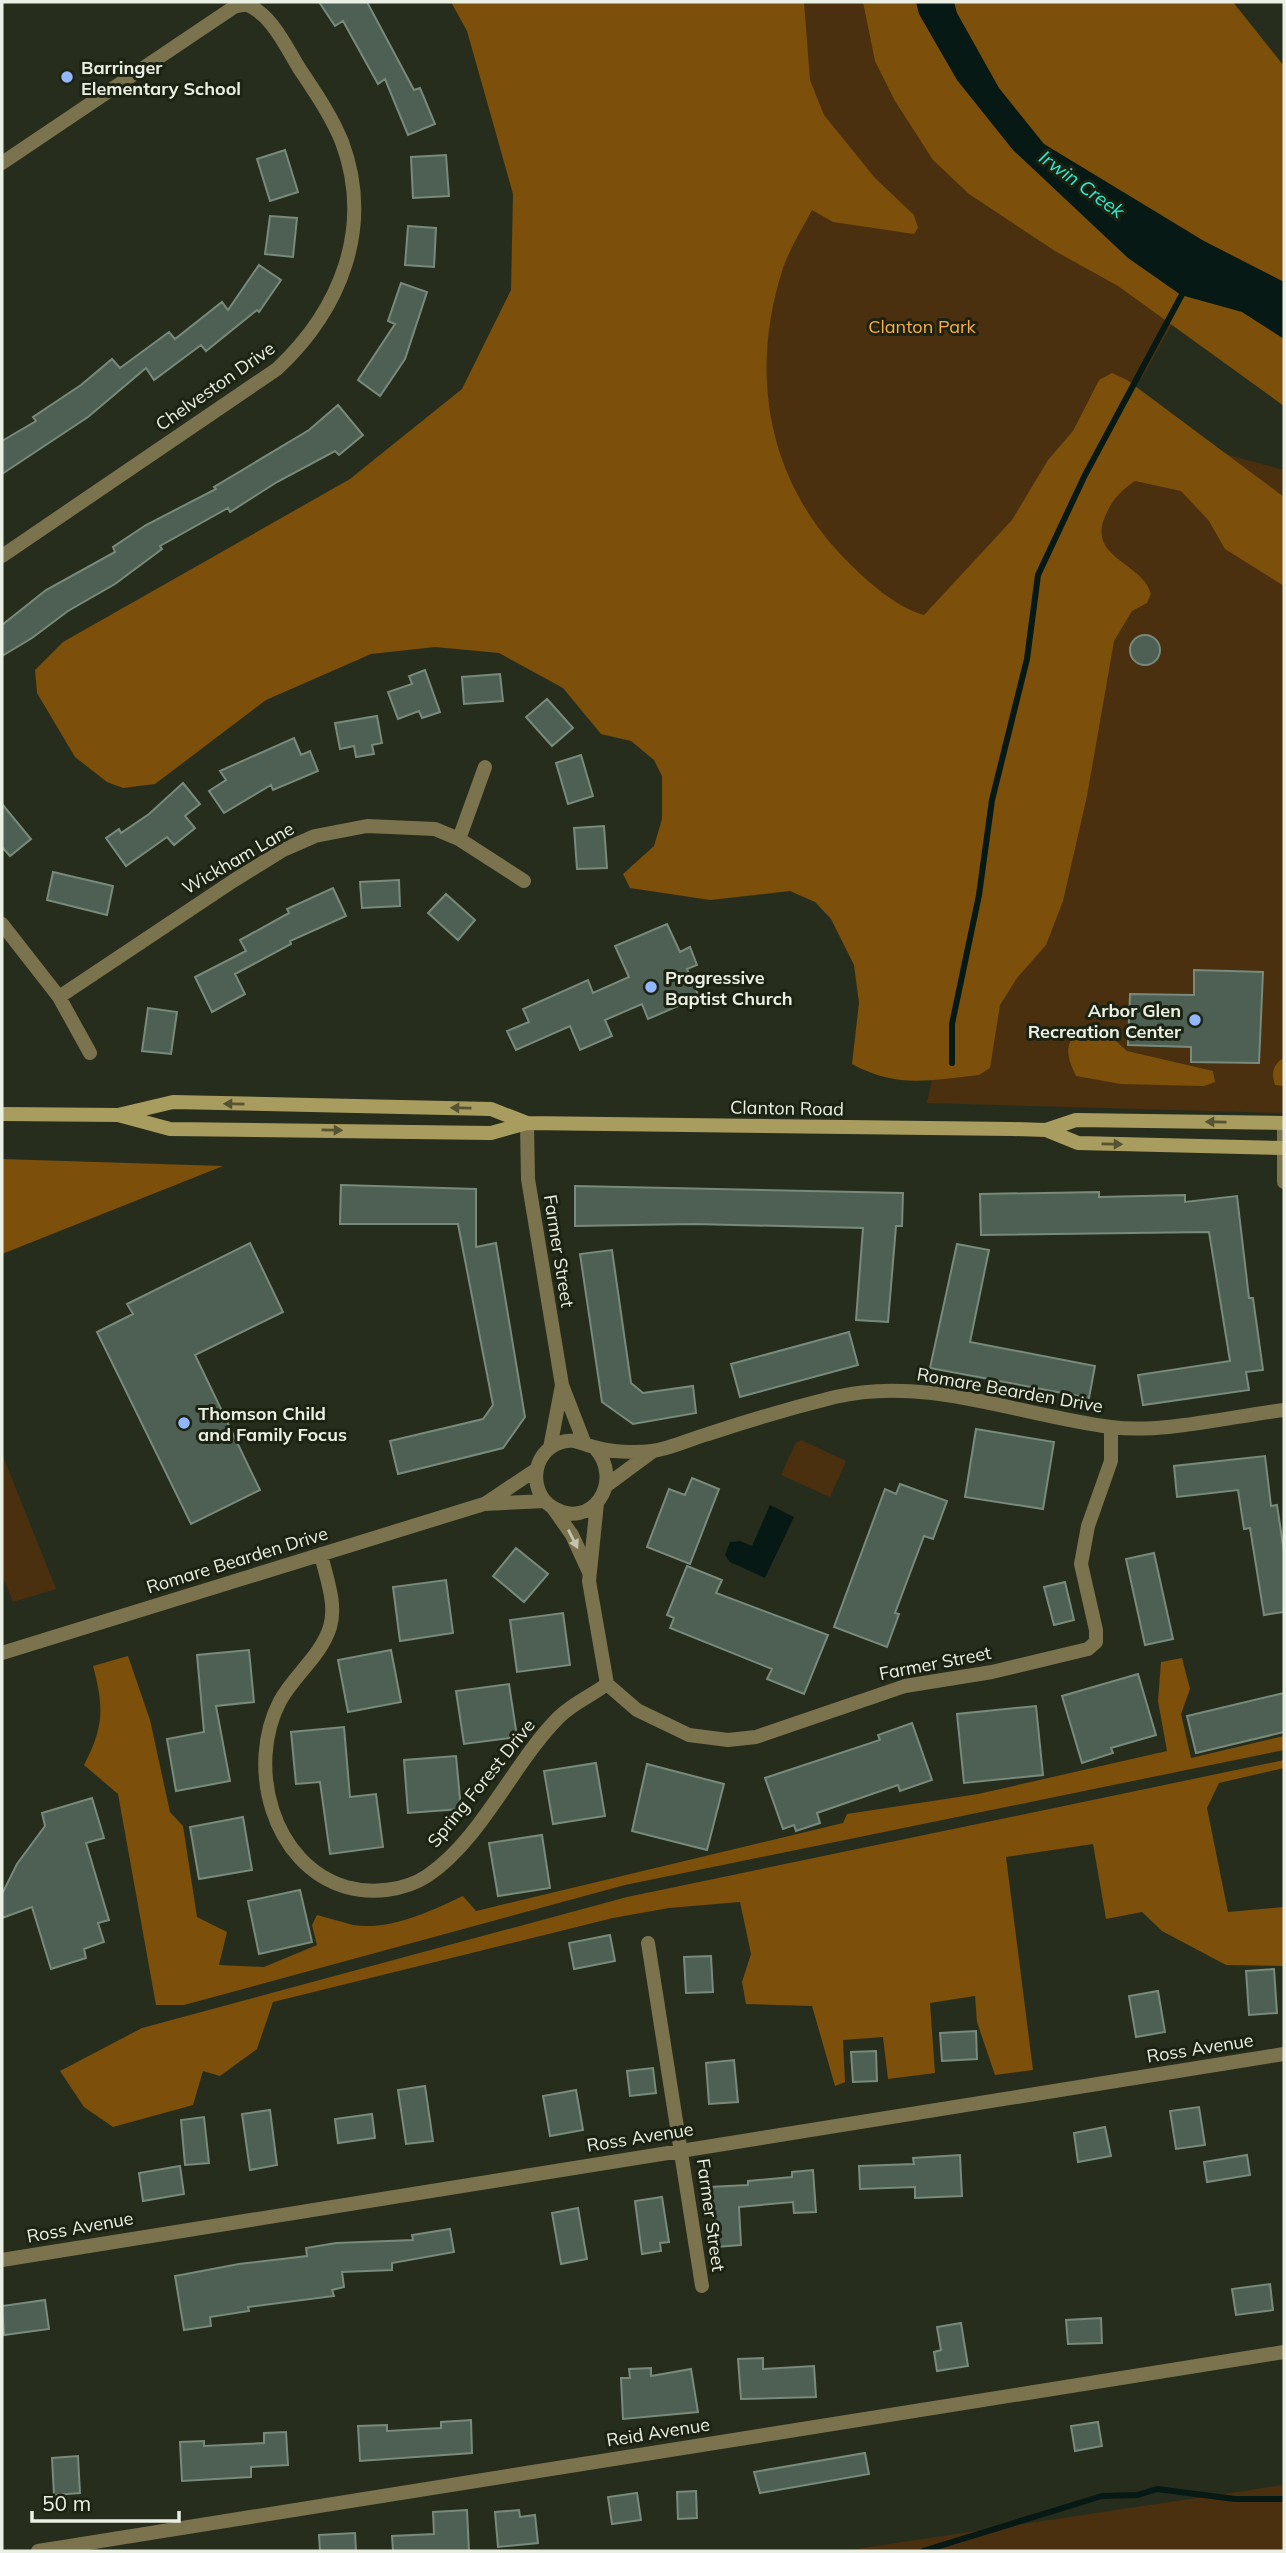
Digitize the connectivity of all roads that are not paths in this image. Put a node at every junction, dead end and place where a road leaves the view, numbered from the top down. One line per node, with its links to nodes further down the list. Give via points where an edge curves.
1 (2, 163): 2 (street, Chelveston Drive, via 234,7 246,4 268,19 330,116 351,176 354,208 351,240 335,294 300,347 277,369)
2 (2, 556)
3 (485, 767): 4 (street)
4 (459, 839): 5 (street, Wickham Lane); 7 (street, Wickham Lane, via 435,828 367,827 315,836 233,880)
5 (524, 881)
6 (2, 924): 7 (street)
7 (59, 997): 8 (street)
8 (90, 1053)
9 (2, 1114): 10 (main road, Clanton Road)
10 (118, 1115): 11 (main road, Clanton Road, one-way to 11, via 170,1129 491,1133); 11 (main road, Clanton Road, one-way to 10, via 491,1109 173,1102)
11 (527, 1122): 13 (main road, Clanton Road); 16 (street, Farmer Street, via 528,1179)
12 (1284, 1123): 13 (main road, Clanton Road, one-way to 13, via 1076,1120); 14 (street)
13 (1046, 1130): 14 (main road, Clanton Road, one-way to 14, via 1078,1143)
14 (1284, 1148): 15 (street)
15 (1284, 1182)
16 (562, 1385): 19 (street, Farmer Street); 20 (street, Farmer Street)
17 (1284, 1410): 18 (street, Romare Bearden Drive, via 1148,1428)
18 (1111, 1427): 21 (street, Romare Bearden Drive, via 942,1395 854,1392); 30 (street, Farmer Street, via 1111,1461 1083,1544 1082,1563 1096,1630 1096,1642 1088,1649 992,1672 905,1686 787,1728 728,1740 689,1735 657,1721)
19 (589, 1445): 20 (street, via 572,1440); 21 (street, Romare Bearden Drive); 23 (street, via 606,1465)
20 (550, 1448): 22 (street)
21 (653, 1451): 23 (street, Romare Bearden Drive)
22 (537, 1469): 25 (street, Romare Bearden Drive); 26 (street, via 539,1491)
23 (607, 1485): 24 (street)
24 (597, 1503): 26 (street, via 576,1513); 28 (street)
25 (484, 1504): 26 (street, Romare Bearden Drive); 27 (street, Romare Bearden Drive)
26 (549, 1504): 28 (street, one-way to 28, via 572,1535)
27 (321, 1555): 29 (street, Romare Bearden Drive); 30 (street, Spring Forest Drive, via 334,1608 330,1629 274,1716 267,1738 266,1776 275,1822 295,1856 342,1885 366,1891 394,1889 428,1876 459,1846 558,1718)
28 (589, 1573): 30 (street)
29 (2, 1653)
30 (607, 1684)
31 (649, 1942): 33 (street, Farmer Street)
32 (1284, 2054): 33 (street, Ross Avenue)
33 (682, 2150): 34 (street, Ross Avenue); 35 (street, Farmer Street)
34 (2, 2260)
35 (702, 2286)
36 (1284, 2352): 37 (street, Reid Avenue)
37 (38, 2551)

